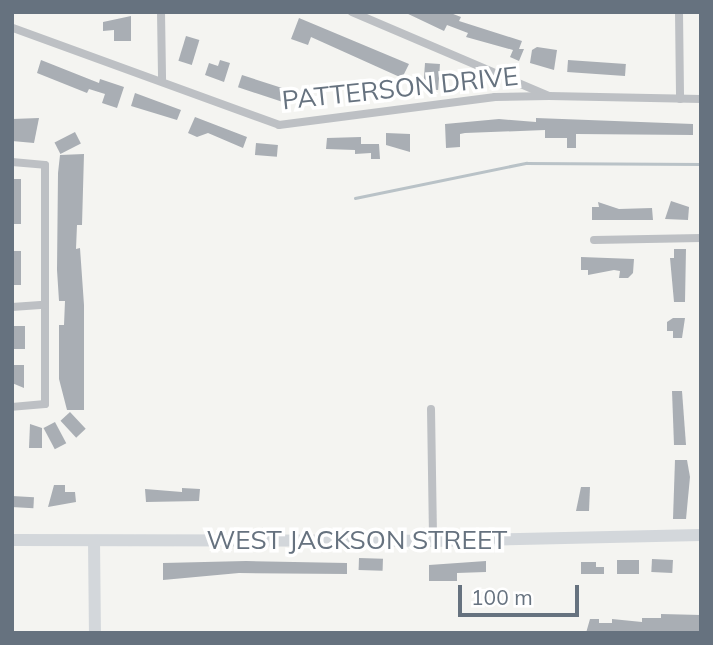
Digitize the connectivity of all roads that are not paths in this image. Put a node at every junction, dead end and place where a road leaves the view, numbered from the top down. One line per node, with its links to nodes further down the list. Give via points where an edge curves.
1 (161, 12): 5 (street)
2 (352, 12): 6 (street)
3 (679, 12): 7 (street)
4 (13, 29): 5 (street, PATTERSON DRIVE)
5 (162, 79): 6 (street, PATTERSON DRIVE, via 279,125 495,97)
6 (549, 96): 7 (street, PATTERSON DRIVE)
7 (680, 99): 8 (street, PATTERSON DRIVE)
8 (701, 99)
9 (12, 162): 12 (street, via 45,165)
10 (701, 238): 11 (street)
11 (594, 240)
12 (44, 305): 13 (street); 14 (street, via 45,404)
13 (12, 307)
14 (12, 407)
15 (432, 409): 19 (street)
16 (701, 535): 19 (street, WEST JACKSON STREET)
17 (12, 540): 18 (street, WEST JACKSON STREET)
18 (94, 541): 19 (street, WEST JACKSON STREET); 20 (street)
19 (433, 541)
20 (95, 633)

